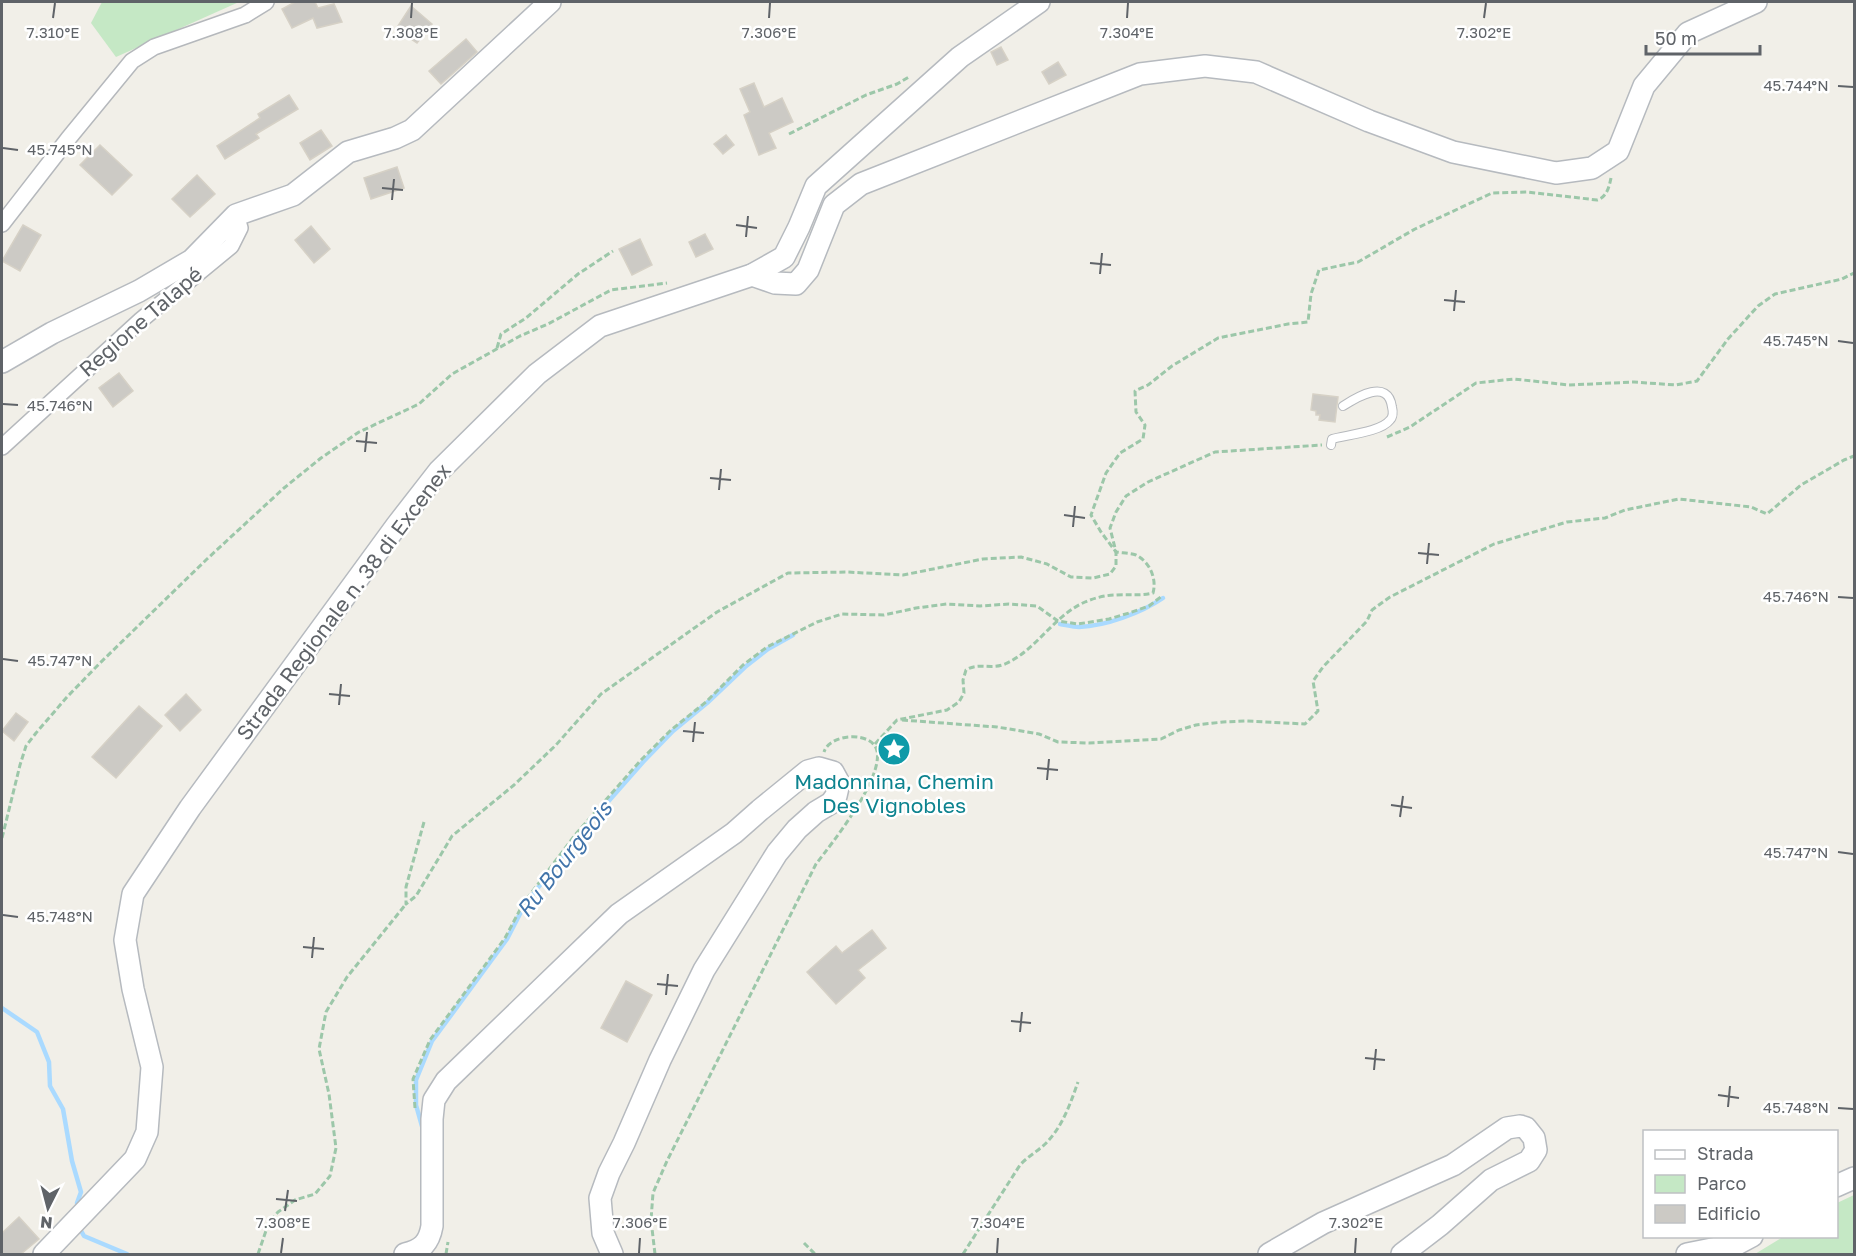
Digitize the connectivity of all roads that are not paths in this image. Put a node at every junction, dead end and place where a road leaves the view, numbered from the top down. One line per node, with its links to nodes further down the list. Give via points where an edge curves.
1 (266, 2): 6 (street, via 246,15 154,47 132,61)
2 (550, 2): 5 (main road, via 412,130 348,152 293,195)
3 (1039, 2): 7 (main road, Strada Regionale n. 38 di Excenex, via 960,57 816,186 784,257)
4 (1756, 2): 7 (main road, via 1688,33 1644,86 1618,151 1592,168 1557,173 1453,152 1256,72 1205,66 1140,74 861,183 834,206 808,270 796,284 775,283)
5 (236, 215): 8 (main road, via 192,260); 11 (street, Regione Talapé, via 240,228 231,246 141,320)
6 (2, 224)
7 (752, 275): 15 (main road, Strada Regionale n. 38 di Excenex, via 600,326 537,374 439,471 190,808 133,894 125,940 152,1067 147,1132 135,1159)
8 (2, 362)
9 (1343, 406): 10 (lane, via 1380,391 1388,395 1393,413 1390,421 1380,427 1332,439)
10 (1331, 444)
11 (2, 447)
12 (1854, 1178): 13 (main road)
13 (1838, 1185)
14 (1748, 1238): 20 (main road)
15 (44, 1254)
16 (405, 1254): 17 (main road, via 419,1251 430,1239 432,1119 434,1100 446,1081 619,914 734,833 808,771 819,768 833,772 839,783 836,796 797,829 777,853 705,970 660,1060 600,1198 603,1233)
17 (612, 1254)
18 (1269, 1254): 19 (main road, via 1323,1223 1453,1165 1508,1128 1520,1126 1531,1132 1536,1144 1529,1161 1491,1180)
19 (1402, 1254)
20 (1687, 1254)

